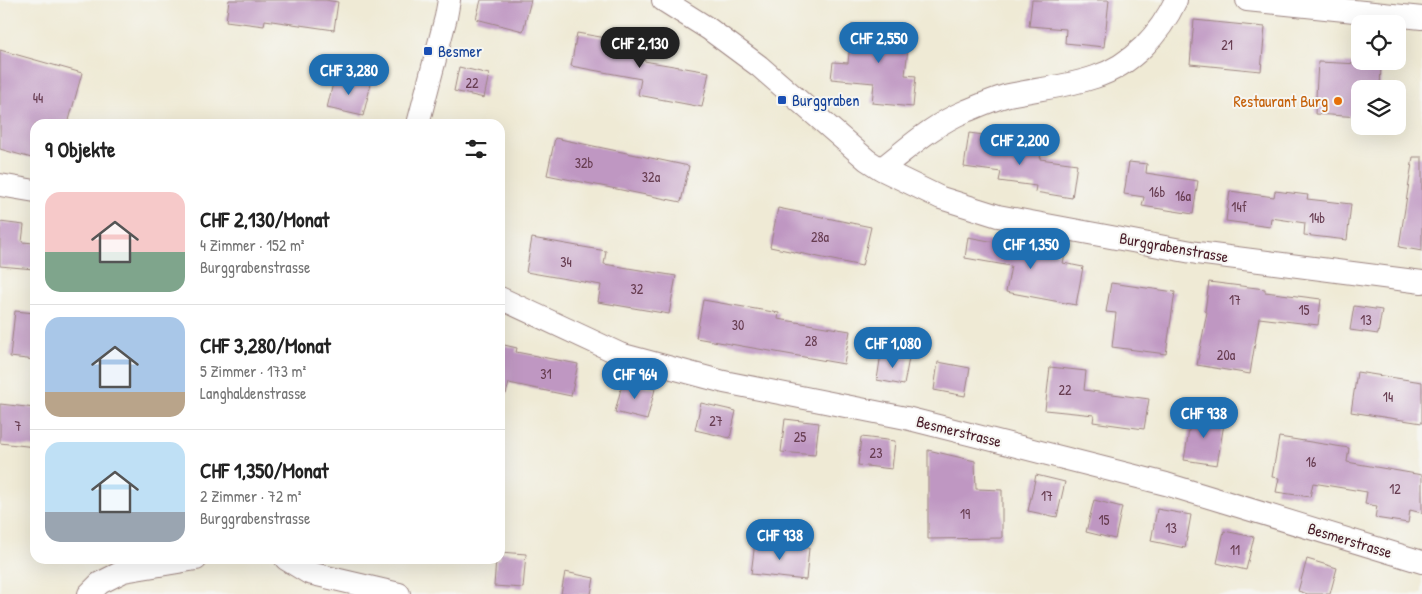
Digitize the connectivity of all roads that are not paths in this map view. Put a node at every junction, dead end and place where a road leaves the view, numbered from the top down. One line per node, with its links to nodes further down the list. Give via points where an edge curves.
1 (449, 0): 6 (street)
2 (663, 0): 7 (street, Burggrabenstrasse, via 759,66)
3 (1176, 0): 7 (street, via 1151,40 1126,62 1096,77 1004,97 964,112 932,130)
4 (1248, 0): 5 (street)
5 (1422, 18)
6 (419, 119)
7 (881, 169): 10 (street, Burggrabenstrasse, via 941,198 998,216 1197,253)
8 (0, 185): 9 (street)
9 (30, 190)
10 (1422, 282)
11 (505, 300): 12 (street, Besmerstrasse, via 620,354 724,382 906,418 1166,484)
12 (1422, 562)
13 (166, 564): 15 (street, via 124,571 100,583)
14 (294, 564): 16 (street, via 309,574)
15 (89, 594)
16 (399, 594)

